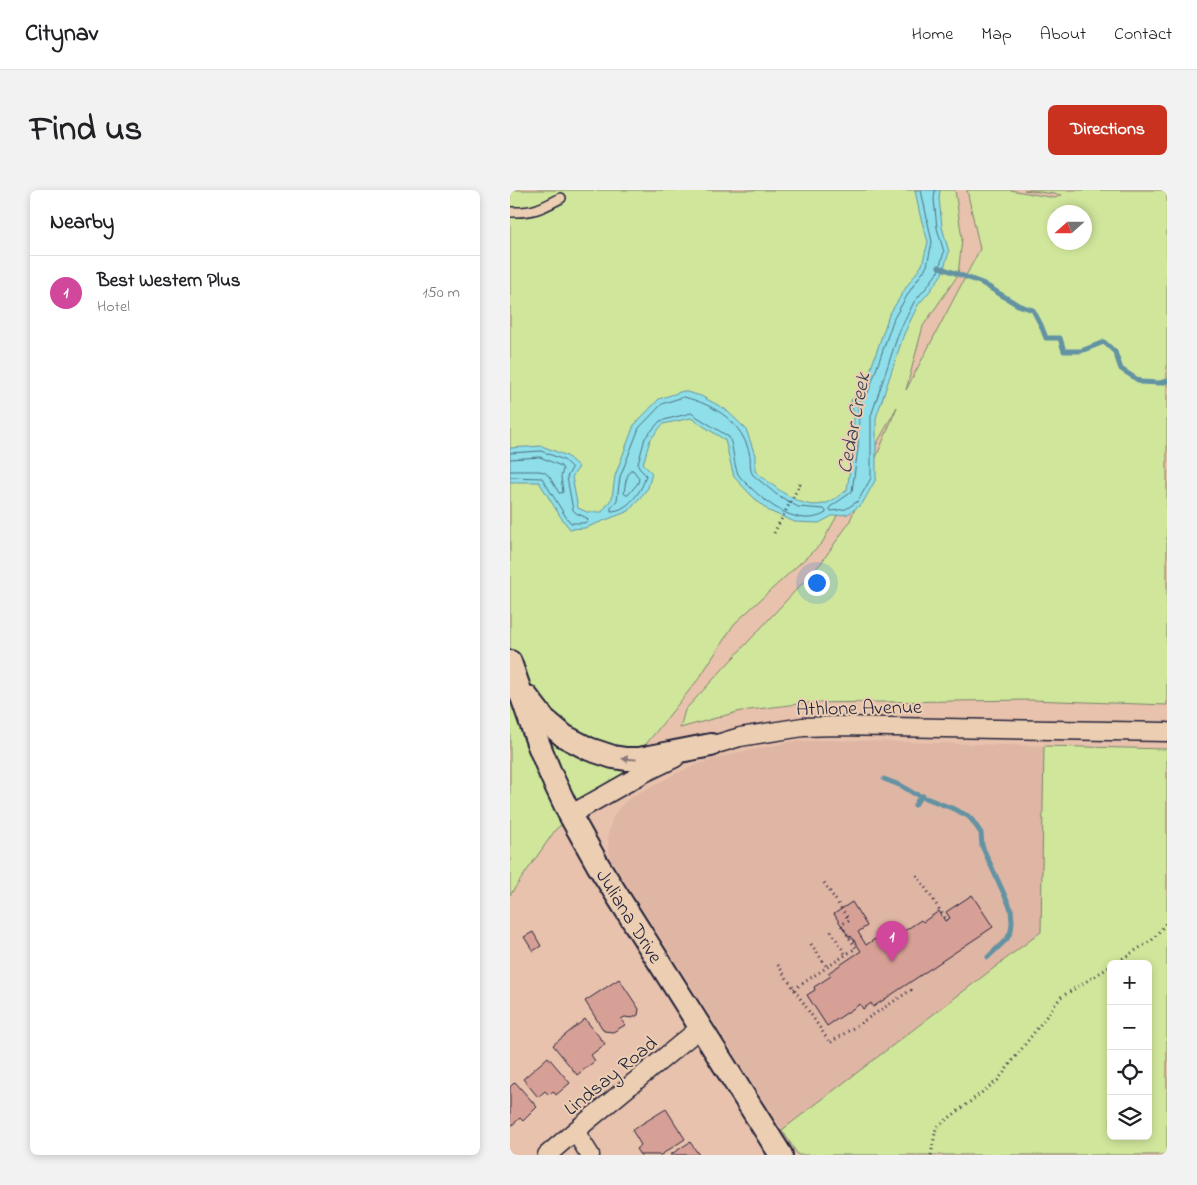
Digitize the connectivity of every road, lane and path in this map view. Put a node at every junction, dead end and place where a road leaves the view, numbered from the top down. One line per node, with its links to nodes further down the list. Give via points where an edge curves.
1 (562, 198): 2 (lane, via 531,212)
2 (510, 212)
3 (802, 480): 4 (path)
4 (774, 533)
5 (510, 662): 7 (street, one-way to 5, via 639,759 613,757 589,749 564,736 544,719 528,700); 8 (street, Juliana Drive, via 550,775)
6 (1167, 732): 7 (street, Athlone Avenue, via 838,726 803,727)
7 (711, 745): 8 (street, Athlone Avenue, via 651,769)
8 (570, 814): 22 (street, Juliana Drive, via 598,865)
9 (917, 875): 11 (path)
10 (823, 881): 15 (path, via 849,920 841,925 856,948)
11 (945, 918)
12 (1167, 922): 16 (path, via 1152,940)
13 (831, 932): 15 (path)
14 (811, 944): 18 (path)
15 (846, 955): 18 (path)
16 (1120, 960)
17 (778, 965): 21 (path)
18 (827, 967): 21 (path)
19 (1107, 968): 27 (path, via 1061,997 998,1080 936,1128)
20 (909, 987): 21 (path, via 911,990 830,1043)
21 (794, 989)
22 (700, 1028): 23 (street, Lindsay Road); 26 (street, Juliana Drive)
23 (575, 1131): 24 (street, Lindsay Road); 25 (street)
24 (547, 1155)
25 (590, 1155)
26 (780, 1155)
27 (931, 1155)

